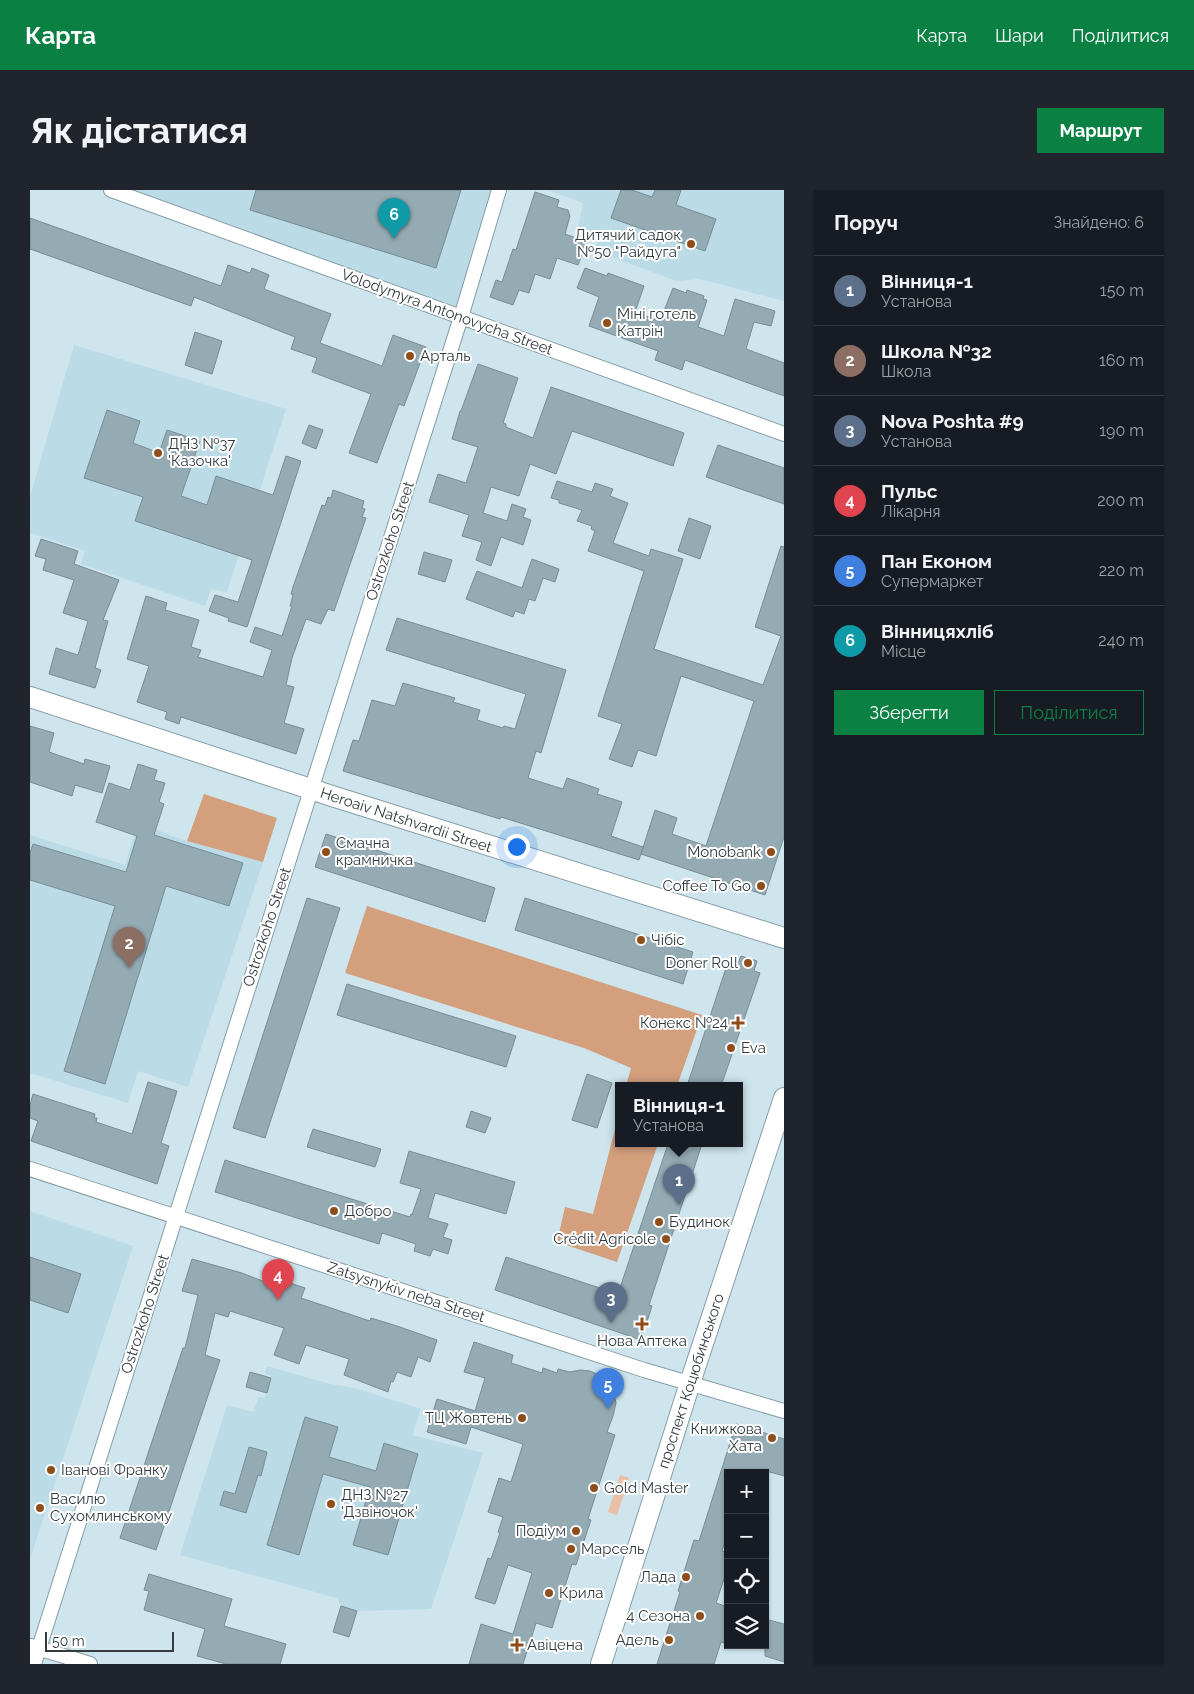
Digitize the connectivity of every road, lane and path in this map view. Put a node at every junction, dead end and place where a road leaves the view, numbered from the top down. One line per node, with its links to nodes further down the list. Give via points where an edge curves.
1 (111, 190): 3 (street, Volodymyra Antonovycha Street)
2 (498, 190): 3 (street, Ostrozkoho Street)
3 (461, 317): 4 (street, Volodymyra Antonovycha Street); 6 (street, Ostrozkoho Street)
4 (784, 434)
5 (30, 697): 6 (street, Heroaiv Natshvardii Street)
6 (311, 789): 7 (street, Heroaiv Natshvardii Street); 10 (street, Ostrozkoho Street)
7 (784, 938)
8 (784, 1098): 11 (street, проспект Коцюбинського)
9 (30, 1169): 10 (street, Zatsysnykiv neba Street)
10 (177, 1217): 11 (street, Zatsysnykiv neba Street); 13 (street, Ostrozkoho Street)
11 (690, 1383): 12 (street, Zatsysnykiv neba Street); 16 (street, проспект Коцюбинського)
12 (784, 1411)
13 (34, 1647): 14 (street, Ostrozkoho Street); 15 (street)
14 (34, 1664)
15 (90, 1664)
16 (601, 1664)

